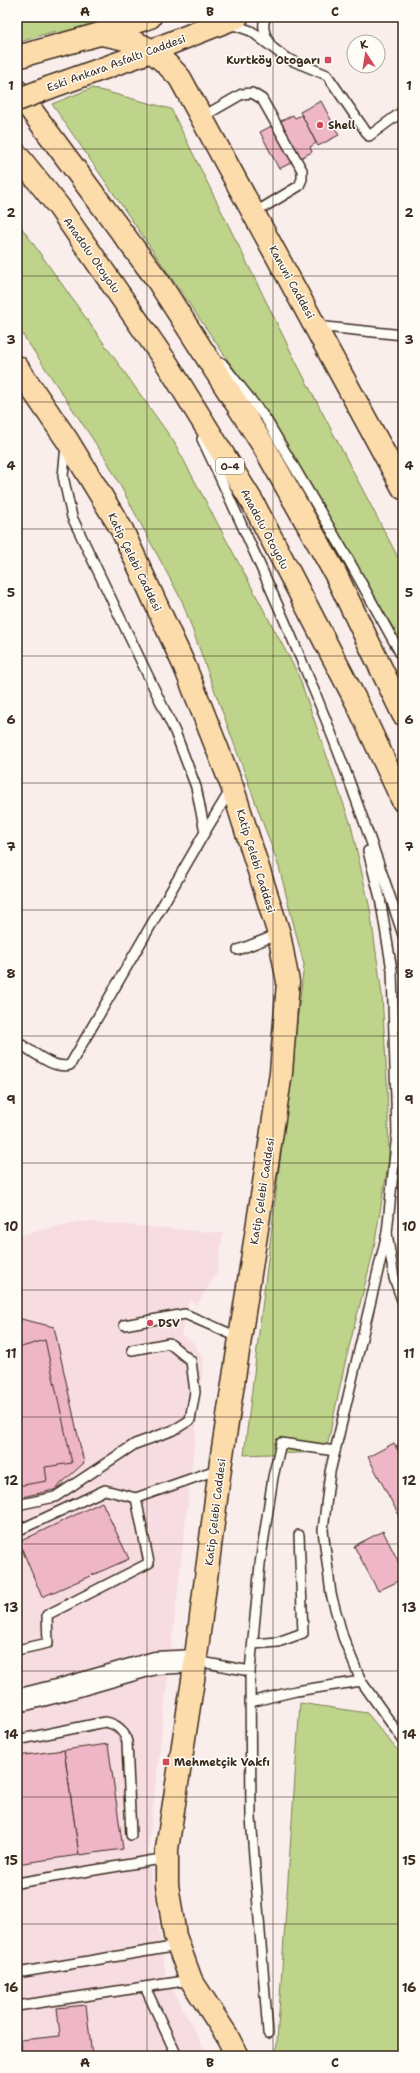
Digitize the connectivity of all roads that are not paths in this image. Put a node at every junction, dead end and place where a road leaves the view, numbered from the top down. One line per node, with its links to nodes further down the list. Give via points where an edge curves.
1 (150, 17): 4 (main road)
2 (266, 17): 5 (lane, via 264,34)
3 (218, 24): 5 (lane, via 251,31); 6 (main road, Eski Ankara Asfaltı Caddesi); 8 (main road, via 185,46 180,61)
4 (100, 34): 6 (main road, Kanuni Caddesi, via 142,44); 7 (main road)
5 (271, 47): 11 (lane, via 286,58 327,75 369,136)
6 (151, 51): 8 (main road, Kanuni Caddesi, via 162,58); 10 (main road, Eski Ankara Asfaltı Caddesi, bridge)
7 (27, 55)
8 (180, 78): 12 (main road, Kanuni Caddesi)
9 (17, 91): 15 (main road)
10 (17, 100)
11 (403, 111)
12 (202, 117): 14 (main road, Kanuni Caddesi); 14 (lane, via 242,94 252,93 262,99 302,170 299,186)
13 (17, 155): 18 (main road, Anadolu Otoyolu / O-4, via 58,207)
14 (254, 213): 16 (main road, Kanuni Caddesi)
15 (158, 281): 22 (lane, via 266,419); 23 (main road, via 263,445 335,573)
16 (316, 326): 17 (lane); 21 (main road, Kanuni Caddesi)
17 (403, 335)
18 (168, 365): 25 (lane, via 251,544 309,678); 26 (main road, Anadolu Otoyolu / O-4, via 253,503 358,705)
19 (17, 367): 20 (main road, Katip Çelebi Caddesi)
20 (67, 440): 24 (main road, Katip Çelebi Caddesi, via 122,530 185,667); 27 (lane, via 63,476 72,517 175,732 196,787)
21 (403, 488)
22 (403, 658)
23 (403, 714)
24 (232, 786): 27 (lane); 28 (main road, Katip Çelebi Caddesi)
25 (355, 798): 29 (lane); 32 (lane, via 380,898 392,970 397,1133)
26 (403, 801)
27 (205, 832): 31 (lane, via 70,1065 63,1067 55,1064)
28 (279, 934): 30 (lane); 35 (main road, Katip Çelebi Caddesi, via 288,982 281,1072)
29 (403, 935)
30 (238, 950)
31 (17, 1042)
32 (387, 1233): 33 (lane, via 394,1278); 37 (lane)
33 (403, 1303)
34 (124, 1325): 35 (lane, via 185,1314)
35 (240, 1338): 38 (main road, Katip Çelebi Caddesi)
36 (132, 1350): 40 (lane, via 169,1343 191,1362 195,1392 190,1420 174,1430 135,1444 55,1497)
37 (335, 1451): 43 (lane, via 281,1443 273,1476 260,1564); 47 (lane, via 323,1530 331,1594 343,1637)
38 (220, 1468): 39 (lane); 45 (main road, Katip Çelebi Caddesi)
39 (136, 1498): 41 (lane, via 105,1490); 44 (lane, via 149,1563 47,1615 48,1643)
40 (17, 1505)
41 (17, 1531)
42 (299, 1535): 43 (lane, via 303,1633 278,1642)
43 (253, 1644): 46 (lane)
44 (17, 1650)
45 (196, 1661): 46 (lane); 48 (street, via 155,1663); 53 (main road, Katip Çelebi Caddesi)
46 (250, 1671): 49 (lane)
47 (361, 1681): 49 (lane, via 296,1691); 51 (lane)
48 (17, 1701)
49 (250, 1702): 60 (lane, via 251,1818)
50 (17, 1740): 52 (lane, via 104,1722 118,1726 126,1742)
51 (403, 1740)
52 (131, 1835)
53 (167, 1858): 54 (lane); 55 (main road, Katip Çelebi Caddesi, via 169,1903)
54 (17, 1883)
55 (178, 1946): 56 (lane); 57 (main road, Katip Çelebi Caddesi)
56 (17, 1973)
57 (191, 1980): 58 (lane); 62 (main road, Katip Çelebi Caddesi)
58 (145, 1987): 59 (lane); 61 (lane)
59 (17, 2006)
60 (268, 2033)
61 (177, 2056)
62 (237, 2056)

